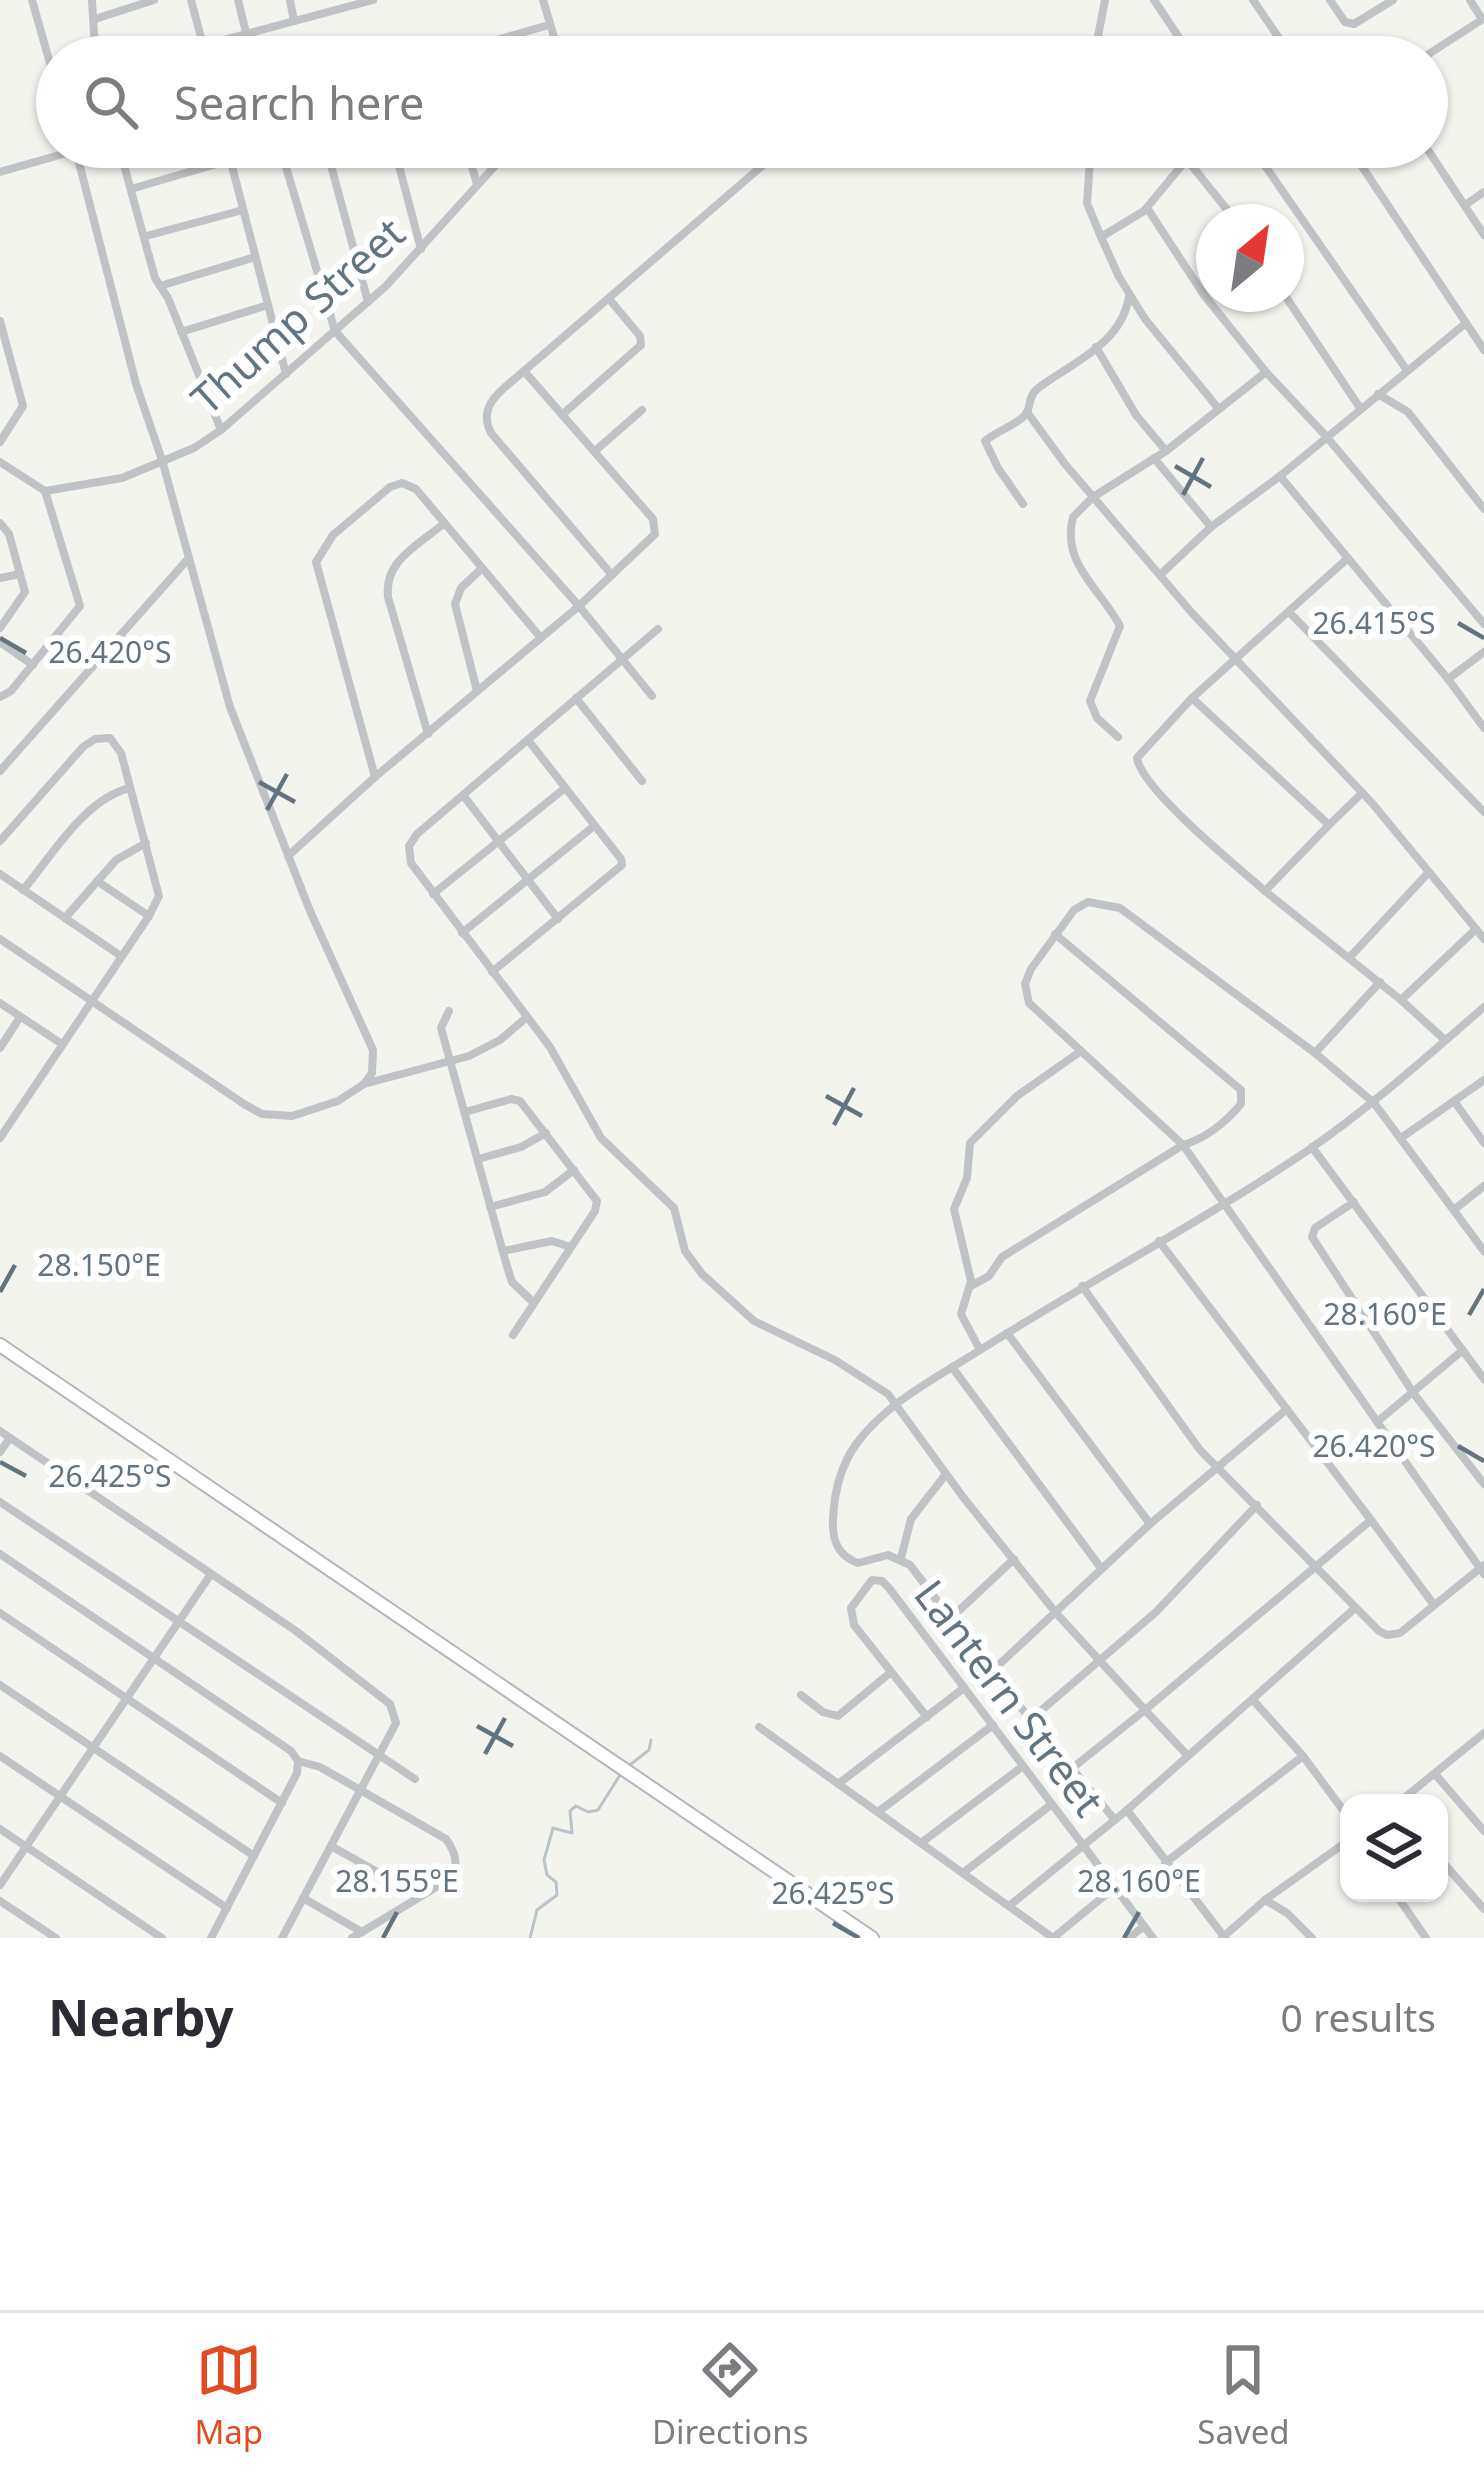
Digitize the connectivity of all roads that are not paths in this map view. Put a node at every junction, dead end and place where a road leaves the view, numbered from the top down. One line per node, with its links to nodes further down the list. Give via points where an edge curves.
1 (32, 0): 20 (street)
2 (92, 0): 15 (street)
3 (154, 0): 15 (street)
4 (191, 0): 22 (street)
5 (238, 0): 19 (street)
6 (290, 0): 17 (street)
7 (542, 0): 18 (street)
8 (1105, 0): 26 (street)
9 (1154, 0): 27 (street)
10 (1253, 0): 28 (street)
11 (1330, 0): 12 (street, via 1354,24)
12 (1393, 0)
13 (1470, 0): 16 (street)
14 (366, 1): 17 (street)
15 (94, 19): 21 (street)
16 (1483, 20): 29 (street)
17 (295, 21): 19 (street)
18 (549, 25): 24 (street); 25 (street)
19 (245, 34): 23 (street)
20 (42, 36)
21 (97, 36)
22 (201, 36)
23 (237, 36)
24 (511, 36)
25 (553, 36)
26 (1098, 36)
27 (1178, 36)
28 (1278, 36)
29 (1448, 42)
30 (36, 161): 47 (street)
31 (81, 168): 88 (street)
32 (125, 168): 49 (street)
33 (203, 168): 49 (street)
34 (232, 168): 54 (street)
35 (286, 168): 68 (street)
36 (332, 168): 63 (street)
37 (400, 168): 58 (street)
38 (472, 168): 48 (street)
39 (492, 168): 48 (street, Thump Street)
40 (760, 168): 62 (street)
41 (1090, 168): 57 (street, via 1088,203)
42 (1180, 168): 53 (street)
43 (1194, 168): 51 (street)
44 (1267, 168): 72 (street)
45 (1363, 168): 67 (street)
46 (1440, 168): 52 (street)
47 (0, 172)
48 (477, 184): 58 (street, Thump Street)
49 (131, 189): 56 (street)
50 (1484, 192): 52 (street)
51 (1223, 204)
52 (1465, 206): 55 (street)
53 (1147, 208): 57 (street); 74 (street)
54 (243, 210): 56 (street); 59 (street)
55 (1484, 235)
56 (146, 236): 60 (street)
57 (1101, 236): 61 (street)
58 (421, 249): 63 (street, Thump Street)
59 (255, 257): 60 (street); 64 (street)
60 (160, 286): 69 (street)
61 (1129, 295): 70 (street, via 1124,317); 77 (street)
62 (610, 300): 73 (street); 81 (street, via 641,345)
63 (368, 302): 68 (street, Thump Street)
64 (268, 305): 69 (street); 75 (street)
65 (1296, 312): 78 (street)
66 (0, 321): 84 (street, via 23,406)
67 (1466, 323): 71 (street); 72 (street)
68 (335, 331): 75 (street, Thump Street); 105 (street)
69 (181, 332): 82 (street)
70 (1096, 347): 80 (street, via 1035,391); 86 (street)
71 (1484, 350)
72 (1406, 369): 76 (street)
73 (524, 371): 81 (street); 102 (street, via 488,405 487,428)
74 (1266, 372): 77 (street); 83 (street)
75 (286, 374): 82 (street, Thump Street)
76 (1378, 394): 78 (street); 94 (street, via 1408,412)
77 (1218, 408): 86 (street)
78 (1360, 408): 83 (street)
79 (641, 410): 85 (street)
80 (1027, 412): 92 (street); 93 (street, via 985,441)
81 (562, 414): 85 (street)
82 (220, 430): 88 (street, Thump Street)
83 (1325, 435): 90 (street); 107 (street)
84 (0, 442)
85 (595, 451): 102 (street, via 656,529)
86 (1166, 451): 87 (street)
87 (1154, 458): 92 (street); 97 (street)
88 (162, 460): 91 (street, Thump Street, via 122,478); 99 (street)
89 (0, 462): 91 (street)
90 (1280, 476): 97 (street); 98 (street)
91 (45, 491): 115 (street, via 80,606)
92 (1093, 497): 103 (street); 124 (street, via 1072,517 1070,544 1120,626 1090,701)
93 (1023, 504)
94 (1484, 509)
95 (0, 523): 101 (street)
96 (442, 525): 100 (street); 123 (street, via 387,579); 127 (street, via 416,489 396,484 334,536 316,562)
97 (1210, 527): 103 (street)
98 (1348, 558): 106 (street); 116 (street)
99 (188, 559): 126 (street); 139 (street, via 230,707)
100 (481, 569): 110 (street); 117 (street, via 454,604)
101 (20, 574): 104 (street); 108 (street, via 24,596)
102 (612, 575): 105 (street)
103 (1160, 575): 113 (street)
104 (0, 578)
105 (579, 606): 110 (street); 114 (street)
106 (1288, 612): 113 (street); 133 (street)
107 (1484, 624)
108 (0, 628)
109 (658, 629): 114 (street)
110 (541, 638): 117 (street)
111 (0, 642): 115 (street)
112 (1484, 652): 116 (street)
113 (1234, 658): 121 (street); 131 (street)
114 (620, 659): 118 (street); 120 (street)
115 (33, 665): 119 (street)
116 (1448, 679): 122 (street)
117 (477, 691): 123 (street)
118 (652, 696)
119 (0, 697)
120 (576, 698): 125 (street); 128 (street)
121 (1192, 698): 134 (street); 145 (street, via 1139,753 1139,769)
122 (1484, 728)
123 (428, 734): 127 (street)
124 (1118, 737)
125 (528, 740): 130 (street); 132 (street)
126 (0, 771)
127 (375, 777): 139 (street)
128 (642, 781)
129 (130, 788): 136 (street, via 116,742 95,740); 138 (street); 144 (street, via 95,806)
130 (565, 788): 135 (street); 137 (street)
131 (1362, 793): 134 (street); 140 (street)
132 (463, 795): 137 (street); 146 (street, via 409,846)
133 (1484, 812)
134 (1329, 825): 145 (street)
135 (594, 826): 143 (street); 149 (street, via 622,865)
136 (0, 841)
137 (499, 841): 143 (street); 146 (street)
138 (146, 843): 142 (street); 147 (street, via 159,889)
139 (288, 856): 173 (street, via 373,1050)
140 (1429, 872): 150 (street); 156 (street)
141 (0, 874): 144 (street)
142 (97, 881): 147 (street); 148 (street)
143 (528, 881): 149 (street); 151 (street)
144 (23, 890): 148 (street)
145 (1265, 891): 156 (street)
146 (433, 894): 151 (street)
147 (149, 916): 155 (street)
148 (65, 918): 155 (street)
149 (558, 919): 157 (street)
150 (1476, 929): 154 (street); 160 (street)
151 (462, 933): 157 (street)
152 (1055, 934): 169 (street, via 1030,970 1026,993 1031,1008); 170 (street, via 1084,903 1118,907); 181 (street, via 1241,1090 1241,1104 1224,1122)
153 (0, 939): 159 (street)
154 (1484, 939)
155 (121, 956): 159 (street)
156 (1351, 957): 158 (street)
157 (492, 972): 165 (street)
158 (1380, 982): 160 (street); 170 (street)
159 (91, 1000): 167 (street); 173 (street, via 262,1114 292,1116)
160 (1401, 1000): 166 (street)
161 (0, 1003): 164 (street)
162 (1484, 1007): 166 (street)
163 (449, 1011): 171 (street, via 441,1028)
164 (20, 1017): 167 (street); 168 (street)
165 (527, 1017): 171 (street, via 487,1048); 205 (street, via 601,1138 674,1208 685,1251 702,1274 754,1321 836,1360)
166 (1445, 1040): 175 (street)
167 (62, 1044): 178 (street)
168 (0, 1048)
169 (1081, 1051): 181 (street); 194 (street, via 1017,1096 970,1143 954,1209)
170 (1315, 1054): 175 (street)
171 (452, 1061): 173 (street); 176 (street)
172 (1484, 1080): 174 (street)
173 (364, 1084)
174 (1454, 1101): 179 (street); 180 (street)
175 (1374, 1103): 179 (street); 182 (street)
176 (465, 1112): 177 (street, via 516,1100); 183 (street)
177 (546, 1133): 183 (street); 184 (street)
178 (0, 1138)
179 (1401, 1138): 189 (street)
180 (1484, 1143)
181 (1183, 1145): 187 (street); 194 (street, via 1002,1257)
182 (1312, 1147): 186 (street); 187 (street)
183 (478, 1159): 188 (street)
184 (574, 1170): 188 (street, via 545,1192); 191 (street, via 597,1206)
185 (1484, 1186): 189 (street)
186 (1354, 1202): 201 (street); 204 (street, via 1312,1237)
187 (1225, 1204): 190 (street); 207 (street)
188 (490, 1207): 192 (street)
189 (1455, 1209): 193 (street)
190 (1160, 1241): 195 (street); 206 (street)
191 (572, 1248): 192 (street, via 552,1241); 196 (street)
192 (503, 1251): 196 (street, via 512,1282)
193 (1484, 1251)
194 (971, 1286): 200 (street, via 961,1315)
195 (1082, 1286): 197 (street); 211 (street)
196 (532, 1303): 198 (street)
197 (1007, 1333): 200 (street); 217 (street)
198 (512, 1335)
199 (0, 1346): 295 (main road)
200 (980, 1350): 202 (street)
201 (1463, 1350): 203 (street); 204 (street)
202 (952, 1367): 205 (street); 222 (street)
203 (1484, 1379)
204 (1414, 1394): 207 (street); 213 (street)
205 (896, 1405): 212 (street); 219 (street, via 845,1464 833,1532 849,1560)
206 (1287, 1409): 211 (street); 216 (street)
207 (1377, 1422): 223 (street)
208 (0, 1431): 209 (street)
209 (10, 1438): 210 (street); 224 (street)
210 (0, 1452)
211 (1216, 1465): 215 (street); 217 (street)
212 (946, 1474): 219 (street, via 911,1519); 220 (street)
213 (1484, 1484)
214 (0, 1502): 230 (street)
215 (1257, 1505): 221 (street); 232 (street)
216 (1370, 1520): 221 (street); 225 (street)
217 (1150, 1524): 222 (street)
218 (0, 1554): 231 (street)
219 (901, 1558): 229 (street)
220 (1014, 1559): 227 (street); 229 (street)
221 (1317, 1564): 226 (street); 240 (street)
222 (1101, 1568): 227 (street)
223 (1483, 1569): 225 (street)
224 (211, 1574): 230 (street); 250 (street, via 390,1704 395,1723)
225 (1434, 1605): 226 (street, via 1394,1635)
226 (1354, 1609): 239 (street)
227 (1056, 1612): 232 (street); 234 (street)
228 (0, 1613): 238 (street)
229 (950, 1619): 234 (street)
230 (178, 1622): 231 (street); 250 (street)
231 (154, 1658): 238 (street); 251 (street)
232 (1100, 1662): 240 (street); 242 (street)
233 (891, 1672): 236 (street, Lantern Street, via 854,1625 851,1608 872,1580 890,1588); 237 (street, via 838,1716); 241 (street, Lantern Street)
234 (991, 1672): 242 (street)
235 (0, 1684): 246 (street)
236 (964, 1688): 241 (street); 243 (street, Lantern Street)
237 (801, 1695)
238 (127, 1698): 246 (street); 260 (street)
239 (1253, 1700): 248 (street); 249 (street)
240 (1145, 1710): 248 (street); 253 (street)
241 (926, 1717): 256 (street)
242 (1030, 1720): 253 (street)
243 (993, 1726): 252 (street, Lantern Street); 264 (street)
244 (758, 1727): 256 (street)
245 (1484, 1733): 254 (street)
246 (93, 1747): 259 (street); 273 (street)
247 (0, 1756): 259 (street)
248 (1188, 1756): 263 (street)
249 (1303, 1756): 262 (street); 274 (street)
250 (377, 1757): 255 (street); 257 (street)
251 (298, 1761): 257 (street); 260 (street)
252 (1023, 1766): 261 (street, Lantern Street); 268 (street)
253 (1070, 1770): 265 (street)
254 (1435, 1774): 258 (street); 267 (street)
255 (415, 1779)
256 (838, 1784): 264 (street)
257 (359, 1792): 270 (street); 279 (street, via 452,1847 454,1873)
258 (1409, 1794)
259 (59, 1797): 269 (street); 285 (street)
260 (283, 1803): 273 (street)
261 (1052, 1804): 271 (street, Lantern Street); 276 (street)
262 (1340, 1806)
263 (1127, 1810): 265 (street); 274 (street)
264 (878, 1812): 268 (street)
265 (1115, 1820): 271 (street)
266 (0, 1829): 269 (street)
267 (1484, 1831)
268 (921, 1843): 276 (street)
269 (26, 1846): 277 (street); 291 (street)
270 (331, 1846): 279 (street); 280 (street)
271 (1084, 1846): 278 (street, Lantern Street); 284 (street)
272 (1340, 1846): 281 (street)
273 (254, 1856): 285 (street)
274 (1165, 1863): 289 (street)
275 (1448, 1868): 286 (street)
276 (963, 1874): 284 (street)
277 (0, 1885)
278 (1114, 1887): 287 (street, Lantern Street); 296 (street)
279 (420, 1896): 288 (street)
280 (303, 1898): 288 (street); 293 (street)
281 (1264, 1900): 289 (street); 299 (street)
282 (0, 1901): 290 (street)
283 (1401, 1902): 300 (street)
284 (1009, 1906): 296 (street)
285 (226, 1908): 292 (street)
286 (1484, 1909)
287 (1144, 1926): 297 (street); 298 (street, Lantern Street)
288 (362, 1932): 294 (street)
289 (1224, 1937)
290 (56, 1938)
291 (162, 1938)
292 (211, 1938)
293 (282, 1938)
294 (352, 1938)
295 (872, 1938)
296 (1053, 1938)
297 (1129, 1938)
298 (1153, 1938)
299 (1312, 1938)
300 (1426, 1938)

